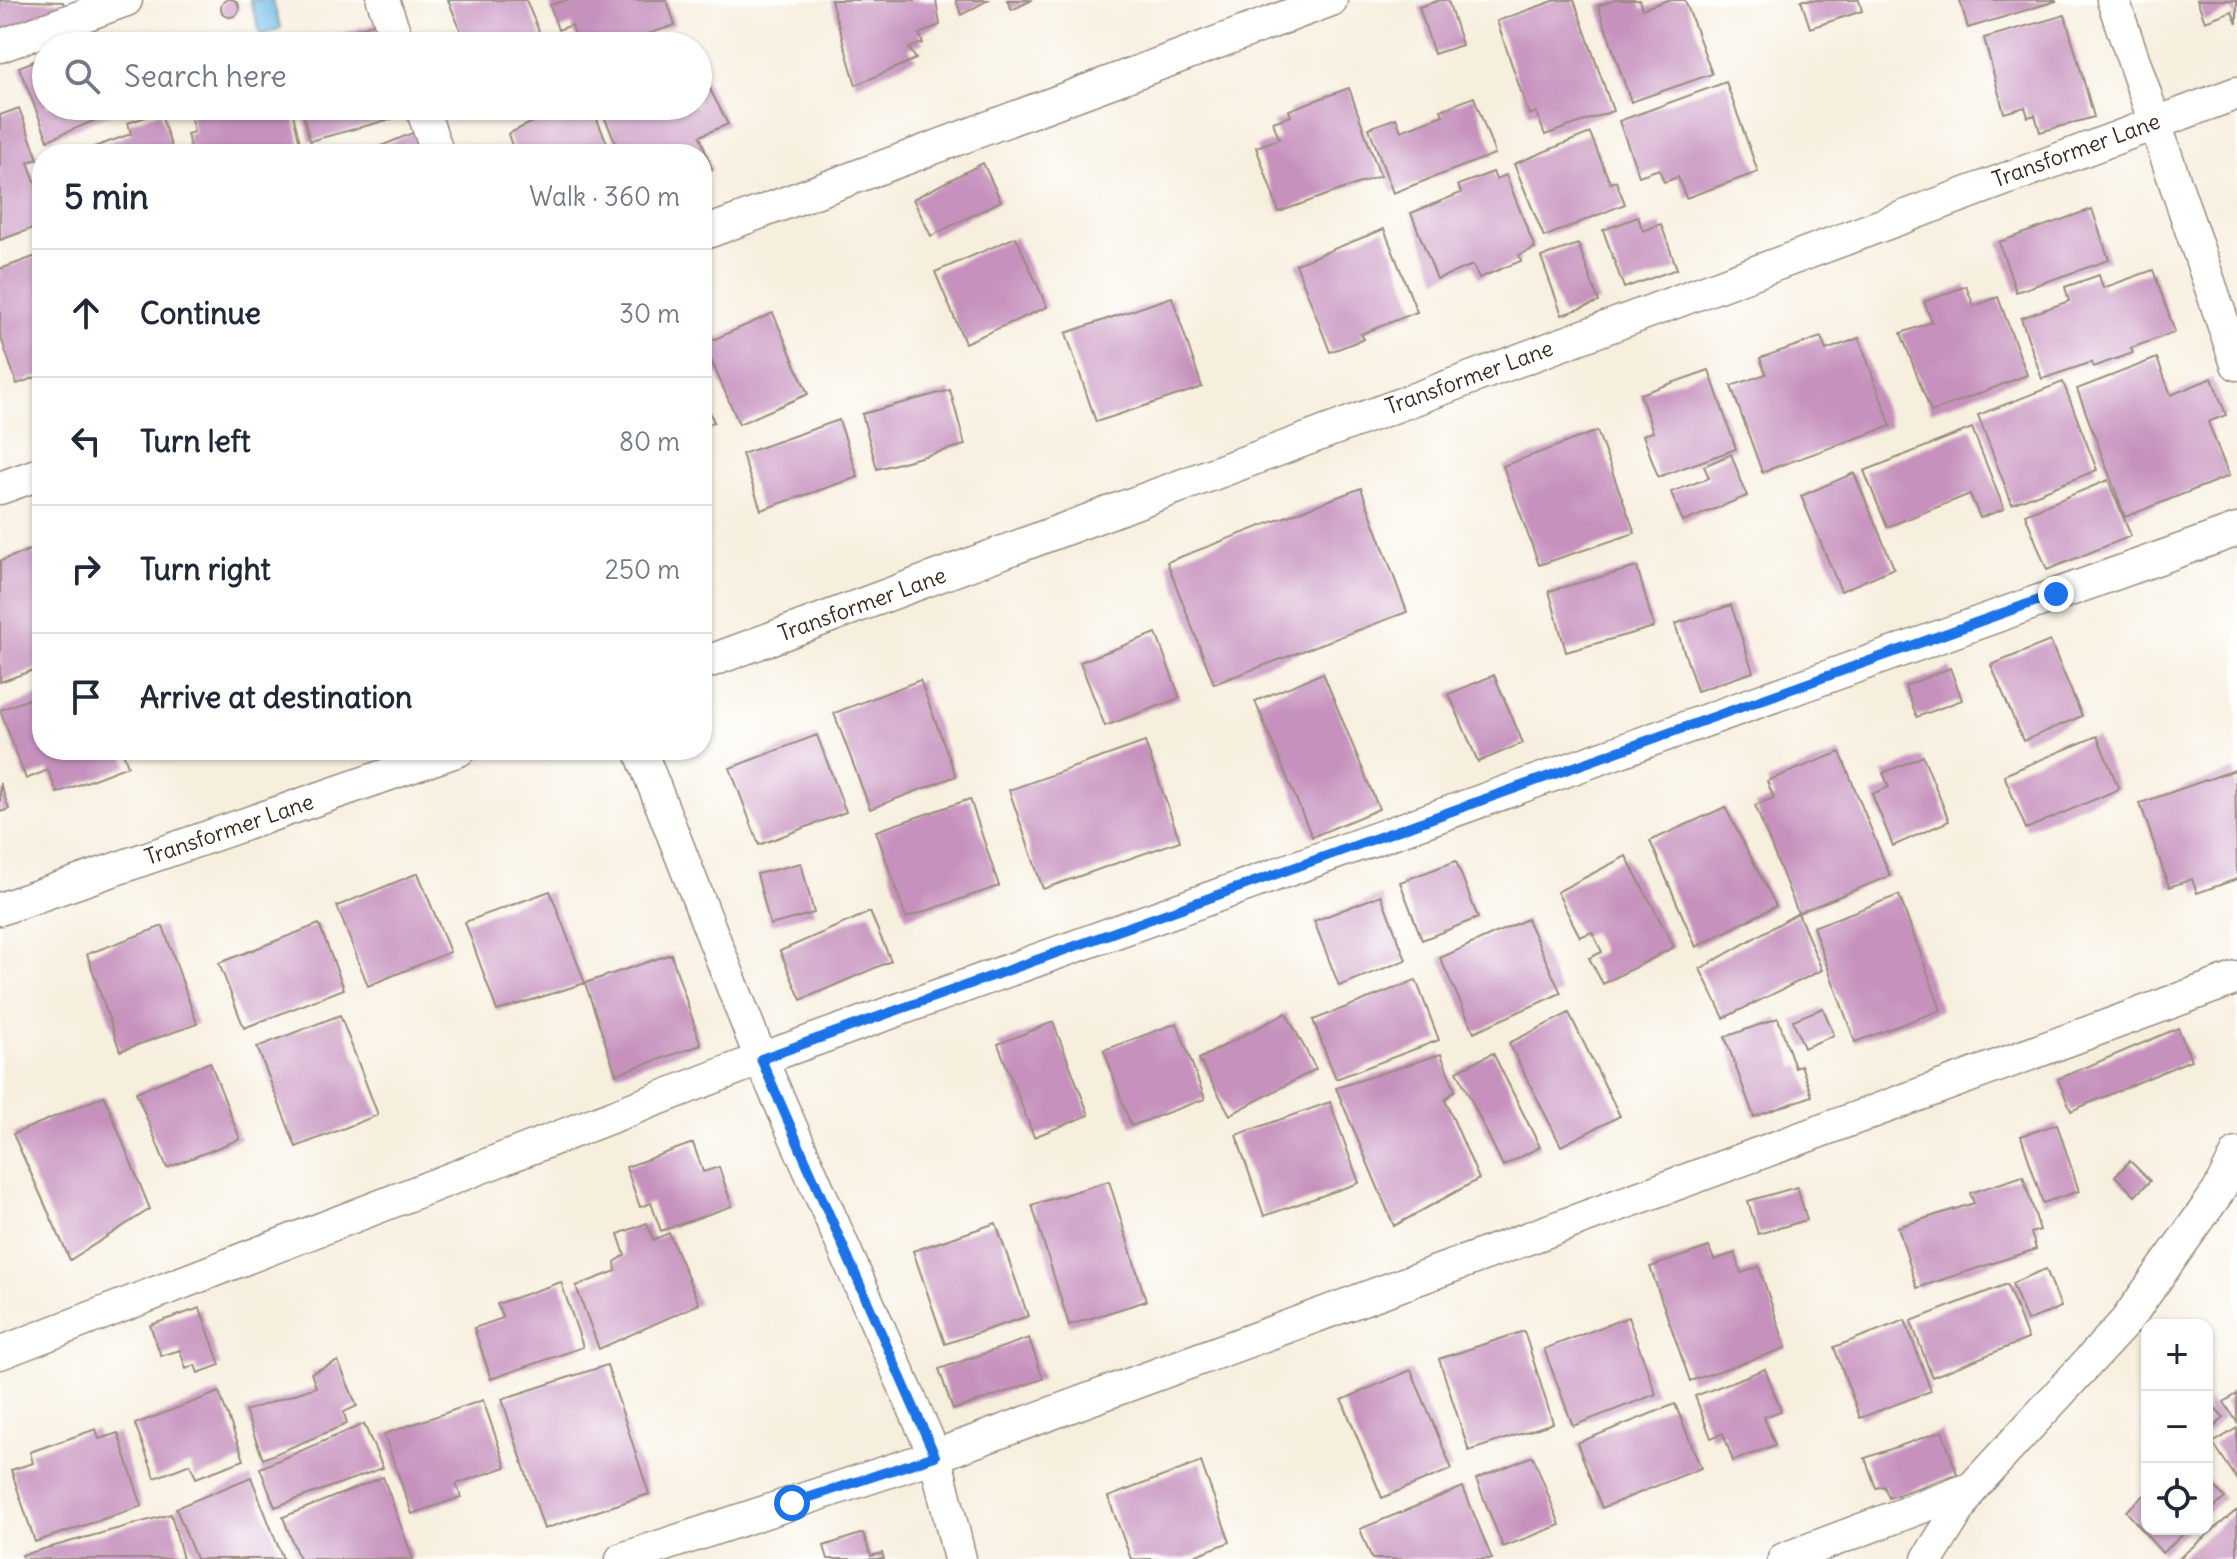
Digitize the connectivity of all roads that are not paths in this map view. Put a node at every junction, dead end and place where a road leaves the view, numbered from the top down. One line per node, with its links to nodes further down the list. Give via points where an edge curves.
1 (126, 0): 5 (street)
2 (383, 0): 6 (street)
3 (1331, 0): 13 (street)
4 (2113, 0): 11 (street)
5 (38, 32)
6 (394, 32)
7 (32, 34): 8 (street)
8 (0, 46)
9 (2237, 93): 11 (street, Transformer Lane)
10 (426, 120): 12 (street)
11 (2155, 121): 14 (street); 18 (street, Transformer Lane)
12 (434, 144)
13 (712, 230)
14 (2237, 364)
15 (32, 477): 16 (street)
16 (0, 488)
17 (2237, 530): 23 (street)
18 (712, 660)
19 (430, 760): 21 (street, Transformer Lane)
20 (644, 760): 23 (street)
21 (0, 909)
22 (2237, 978): 26 (street)
23 (761, 1059): 25 (street); 26 (street)
24 (2237, 1154): 27 (street, via 2218,1192 2126,1321)
25 (0, 1353)
26 (935, 1456): 28 (street); 29 (street)
27 (1972, 1488): 30 (street); 31 (street)
28 (622, 1559)
29 (960, 1559)
30 (1784, 1559)
31 (1928, 1559)

